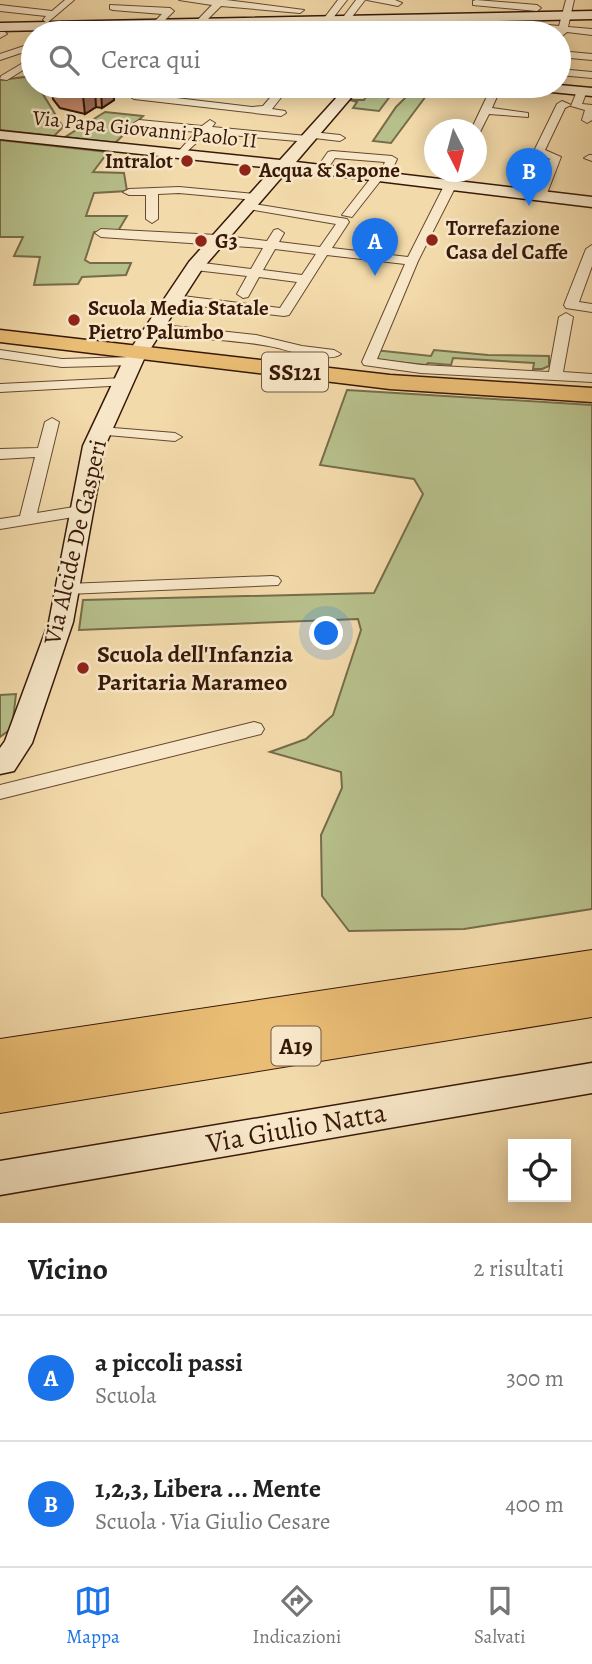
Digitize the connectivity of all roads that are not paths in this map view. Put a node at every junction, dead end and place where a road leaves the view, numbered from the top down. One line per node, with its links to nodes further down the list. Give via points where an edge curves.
1 (121, 0): 14 (street)
2 (183, 0): 12 (street); 18 (street)
3 (310, 0): 17 (street)
4 (343, 0): 31 (street)
5 (361, 0): 24 (street)
6 (372, 0): 10 (street)
7 (570, 0): 37 (street)
8 (54, 1): 9 (street)
9 (68, 1): 19 (street)
10 (398, 1): 22 (street)
11 (477, 1): 16 (street); 21 (street)
12 (221, 2): 13 (street); 28 (street)
13 (261, 3): 17 (street); 29 (street)
14 (113, 7): 18 (street); 26 (street)
15 (0, 8): 19 (street)
16 (538, 8): 35 (street); 36 (street)
17 (300, 10): 23 (street)
18 (169, 12): 27 (street)
19 (54, 13): 25 (street)
20 (592, 15): 38 (street)
21 (471, 18): 33 (street); 34 (street)
22 (387, 19): 24 (street); 32 (street)
23 (291, 20): 30 (street); 31 (street)
24 (345, 20): 31 (street)
25 (46, 21)
26 (101, 21)
27 (160, 21)
28 (202, 21)
29 (239, 21)
30 (273, 21)
31 (326, 21)
32 (405, 21)
33 (452, 21)
34 (480, 21)
35 (515, 21)
36 (550, 21)
37 (564, 21)
38 (571, 27)
39 (3, 31): 40 (street)
40 (21, 32)
41 (571, 32): 42 (street)
42 (592, 32)
43 (571, 35): 44 (street)
44 (592, 40)
45 (571, 46): 46 (street)
46 (592, 48)
47 (21, 50): 48 (street)
48 (13, 53): 49 (street); 51 (street)
49 (21, 55)
50 (571, 55): 52 (street)
51 (0, 57)
52 (592, 57)
53 (571, 64): 55 (street)
54 (21, 66): 58 (street)
55 (592, 66)
56 (571, 73): 57 (street)
57 (592, 75)
58 (4, 78)
59 (571, 89): 60 (street)
60 (589, 90): 67 (street)
61 (172, 98): 74 (street, via 141,123)
62 (176, 98): 66 (street)
63 (275, 98): 66 (street, via 266,109)
64 (344, 98): 77 (street, Via Alcide De Gasperi)
65 (491, 98): 69 (street)
66 (197, 104): 68 (street)
67 (569, 105): 73 (street, via 591,108); 88 (street, via 539,151 556,157)
68 (223, 107): 70 (street); 74 (street)
69 (485, 110): 71 (street); 72 (street)
70 (281, 113)
71 (524, 115)
72 (481, 119)
73 (587, 120)
74 (204, 130): 77 (street); 79 (street)
75 (0, 135): 80 (street, Via Papa Giovanni Paolo II)
76 (147, 136): 79 (street)
77 (311, 137): 78 (street); 81 (street, Via Alcide De Gasperi)
78 (340, 138)
79 (194, 140): 80 (street)
80 (181, 154): 81 (street, Via Papa Giovanni Paolo II)
81 (285, 165): 82 (street, Via Papa Giovanni Paolo II); 89 (street, Via Alcide De Gasperi)
82 (381, 176): 83 (street, Via Papa Giovanni Paolo II); 91 (street)
83 (424, 177)
84 (452, 182): 99 (street)
85 (473, 182): 88 (street, Via Papa Giovanni Paolo II)
86 (152, 191): 87 (street); 89 (street, via 179,190); 92 (street)
87 (129, 192)
88 (540, 196): 90 (street, Via Papa Giovanni Paolo II)
89 (251, 201): 91 (street); 95 (street, Via Alcide De Gasperi)
90 (592, 202)
91 (345, 218): 97 (street)
92 (152, 219)
93 (101, 233): 95 (street)
94 (278, 233): 96 (street)
95 (217, 239): 96 (street); 100 (street, Via Alcide De Gasperi)
96 (271, 245): 97 (street); 101 (street)
97 (322, 251): 99 (street); 102 (street)
98 (591, 254): 106 (street)
99 (412, 261): 112 (street, via 369,362)
100 (195, 266): 101 (street); 104 (street, Via Alcide De Gasperi)
101 (255, 273): 102 (street); 103 (street)
102 (304, 279): 104 (street, via 284,312)
103 (243, 294)
104 (174, 299): 107 (street, Via Alcide De Gasperi)
105 (592, 308): 106 (street)
106 (569, 311): 112 (street)
107 (154, 328): 110 (street, via 256,339); 111 (street, Via Alcide De Gasperi)
108 (0, 336): 115 (main road, SS121, via 390,382)
109 (0, 354): 111 (street, via 62,363)
110 (334, 354)
111 (133, 362): 114 (street); 117 (street, Via Alcide De Gasperi)
112 (555, 377): 113 (street)
113 (592, 378)
114 (0, 388)
115 (592, 395)
116 (52, 422): 119 (street)
117 (101, 431): 118 (street); 121 (street, Via Alcide De Gasperi)
118 (175, 438)
119 (44, 452): 120 (street); 122 (street)
120 (0, 454)
121 (80, 511): 122 (street); 125 (street, Via Alcide De Gasperi)
122 (27, 520): 123 (street)
123 (0, 524)
124 (272, 581): 125 (street)
125 (67, 589): 127 (street, Via Alcide De Gasperi, via 61,622 19,743)
126 (254, 729): 128 (street)
127 (1, 766)
128 (0, 792)
129 (592, 967): 131 (highway, A19)
130 (592, 999): 133 (highway, A19)
131 (0, 1058)
132 (592, 1078): 134 (street, Via Giulio Natta)
133 (0, 1093)
134 (0, 1178)

